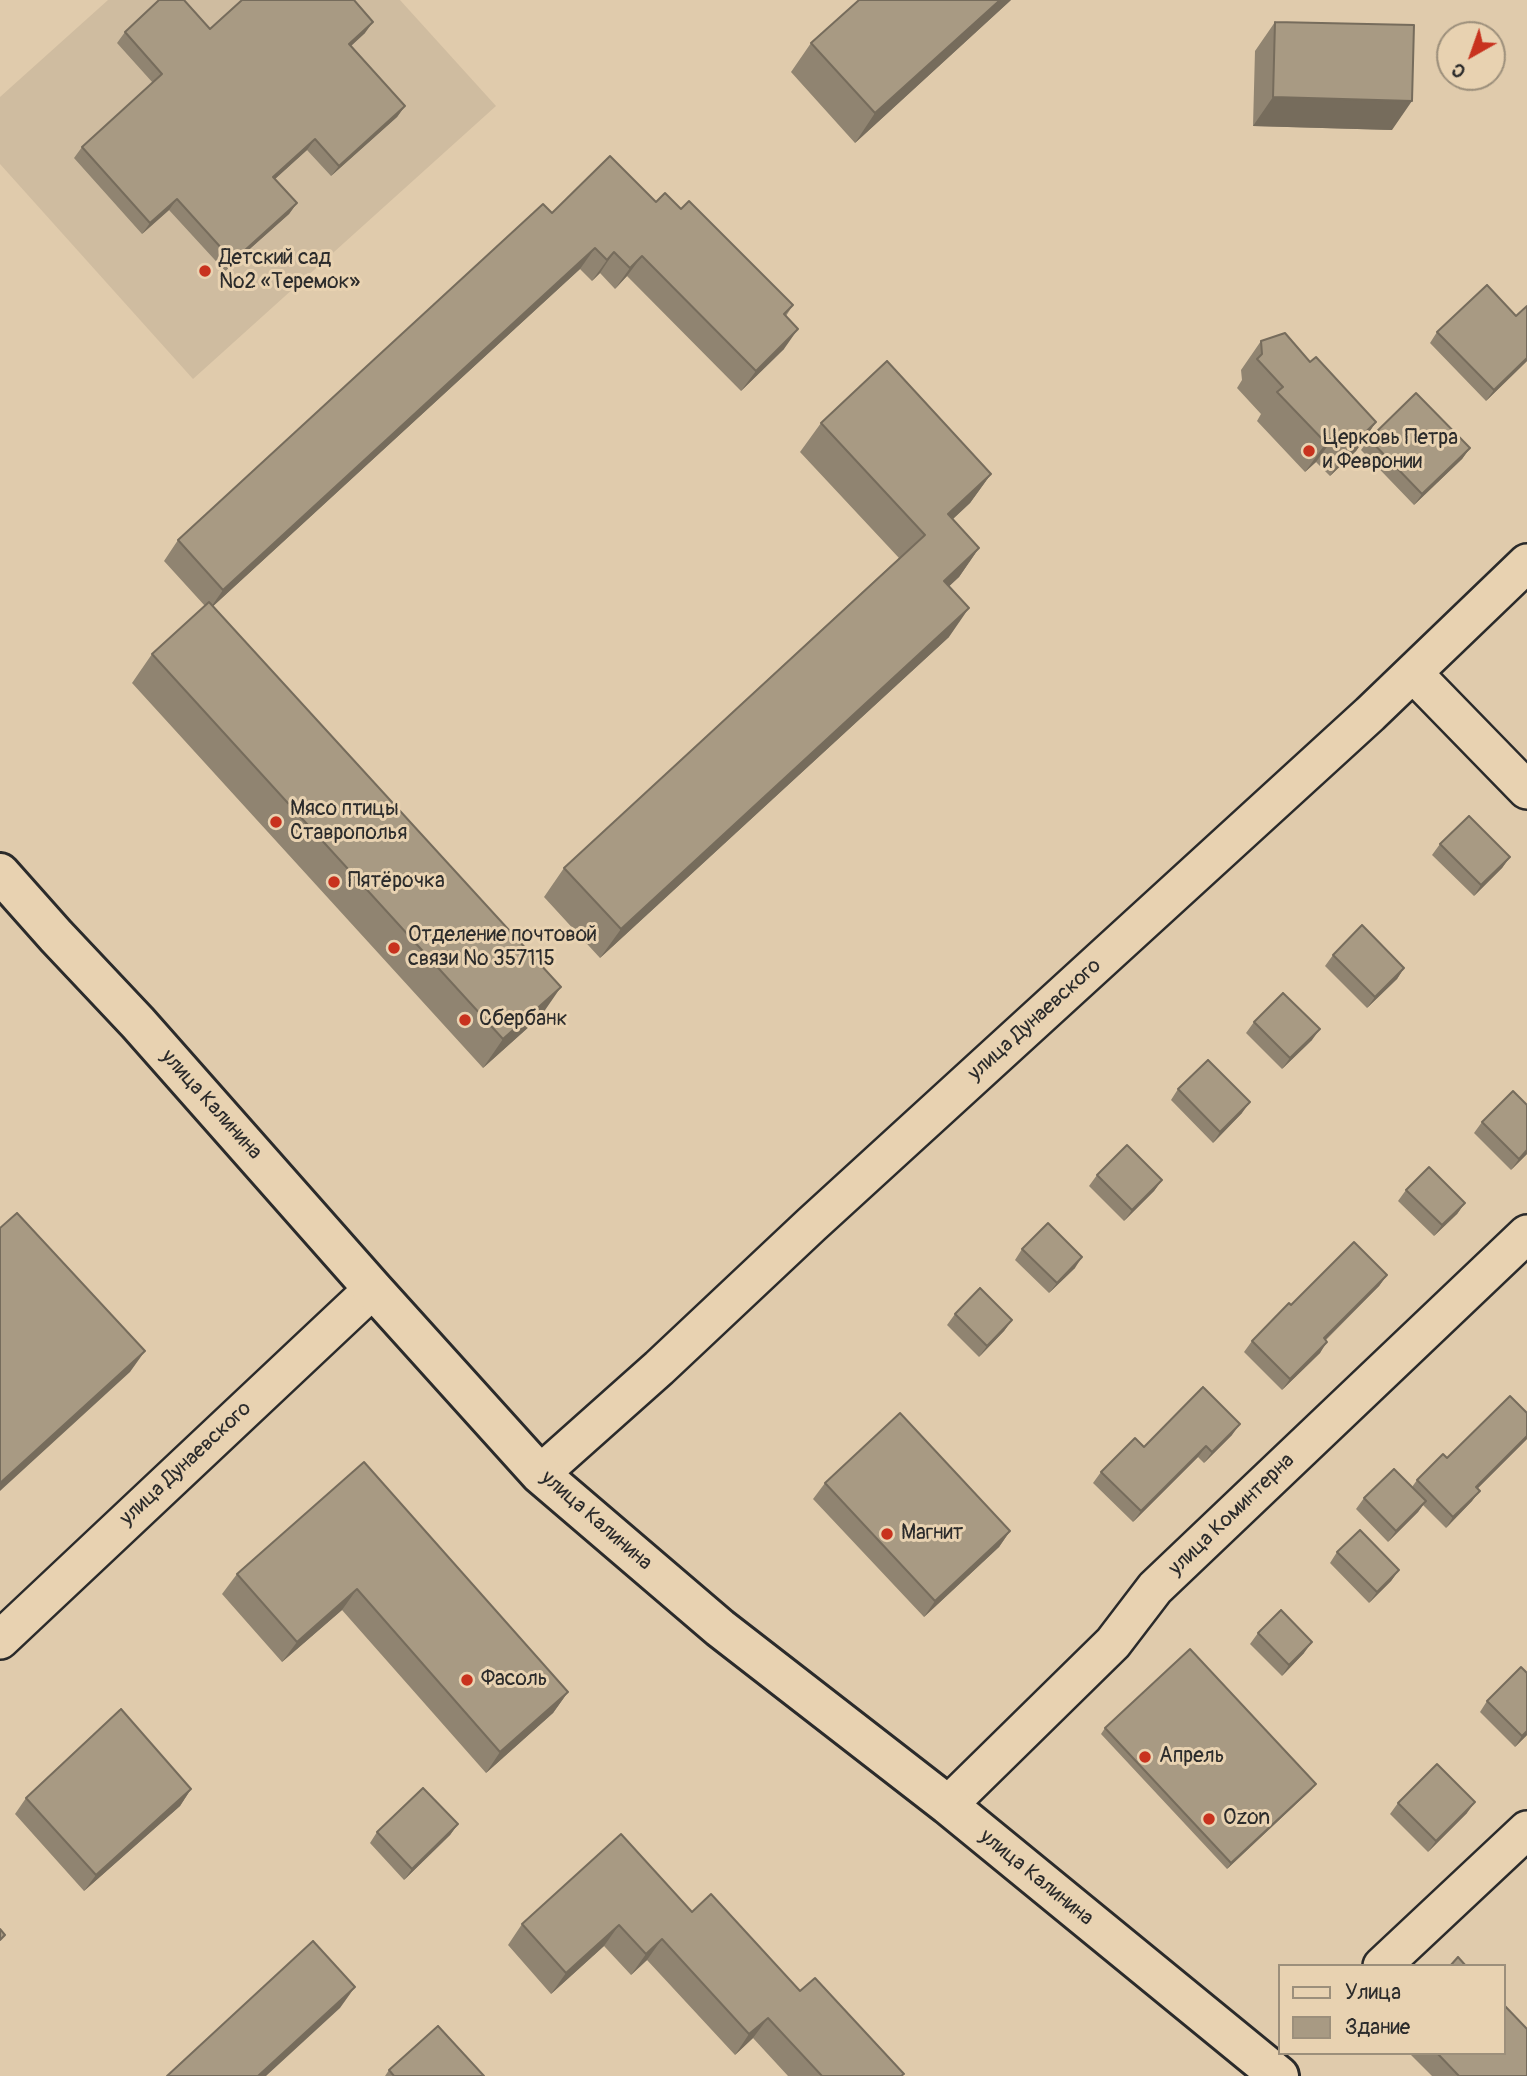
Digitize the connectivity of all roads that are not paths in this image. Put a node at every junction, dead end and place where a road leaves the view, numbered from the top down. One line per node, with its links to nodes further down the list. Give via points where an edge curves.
1 (1527, 563): 2 (street, улица Дунаевского)
2 (1413, 673): 3 (street); 7 (street, улица Дунаевского)
3 (1527, 790)
4 (0, 873): 6 (main road, улица Калинина)
5 (1527, 1234): 9 (street, улица Коминтерна, via 1155,1588 1113,1643)
6 (373, 1289): 7 (main road, улица Калинина); 8 (street, улица Дунаевского)
7 (540, 1474): 9 (main road, улица Калинина, via 720,1628)
8 (0, 1640)
9 (948, 1805): 12 (main road, улица Калинина)
10 (1527, 1830): 11 (street)
11 (1384, 1964)
12 (1278, 2066)

